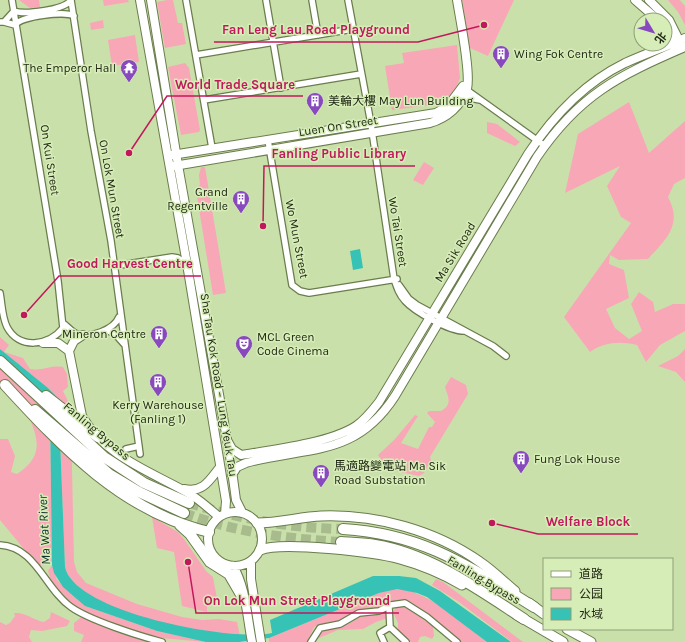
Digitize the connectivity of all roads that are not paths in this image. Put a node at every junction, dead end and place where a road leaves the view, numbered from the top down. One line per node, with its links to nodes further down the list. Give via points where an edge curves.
1 (12, 0): 12 (street, On Kui Street)
2 (71, 0): 12 (street, via 58,8 20,13); 14 (street, On Lok Mun Street)
3 (140, 0): 36 (main road, Sha Tau Kok Road – Lung Yeuk Tau)
4 (152, 0): 35 (main road, Sha Tau Kok Road – Lung Yeuk Tau)
5 (186, 0): 21 (street)
6 (266, 0): 19 (street)
7 (312, 0): 18 (street)
8 (348, 0): 17 (street, Wo Tai Street)
9 (457, 0): 24 (main road, via 467,72)
10 (635, 0): 13 (main road)
11 (649, 0): 20 (main road, via 669,20)
12 (14, 11): 15 (street); 16 (street, On Kui Street)
13 (649, 12)
14 (74, 16): 16 (street, via 68,13 59,14 20,20); 40 (street, On Lok Mun Street)
15 (2, 22): 16 (street)
16 (15, 25): 46 (street, On Kui Street)
17 (353, 29): 18 (street); 22 (street, Wo Tai Street)
18 (318, 35): 19 (street)
19 (274, 43): 21 (street); 23 (street)
20 (680, 45): 31 (main road, Ma Sik Road, via 626,63 589,85 563,108); 32 (main road, Ma Sik Road, via 596,92 571,114)
21 (196, 55): 26 (street)
22 (361, 74): 23 (street); 28 (street, Wo Tai Street)
23 (281, 88): 26 (street)
24 (465, 88): 25 (main road); 27 (street)
25 (460, 96): 27 (street); 28 (main road, Luen On Street, via 436,113); 29 (main road, Luen On Street, via 454,110 444,118)
26 (204, 100): 33 (street)
27 (480, 100): 31 (street)
28 (371, 124): 29 (street, Wo Tai Street); 30 (main road, Luen On Street)
29 (372, 132): 34 (main road, Luen On Street); 41 (street, Wo Tai Street)
30 (268, 140): 33 (main road, Luen On Street); 34 (street, Wo Mun Street)
31 (537, 140): 32 (street); 44 (main road, Ma Sik Road)
32 (545, 146): 45 (main road, Ma Sik Road)
33 (212, 148): 35 (main road, Luen On Street)
34 (270, 150): 37 (main road, Luen On Street); 41 (street, Wo Mun Street, via 292,285 309,293)
35 (176, 154): 36 (main road, Luen On Street); 37 (main road, Sha Tau Kok Road – Lung Yeuk Tau)
36 (167, 155): 38 (main road, Sha Tau Kok Road – Lung Yeuk Tau)
37 (178, 165): 38 (main road, Luen On Street); 57 (main road, Sha Tau Kok Road – Lung Yeuk Tau)
38 (170, 167): 39 (main road, Sha Tau Kok Road – Lung Yeuk Tau)
39 (187, 264): 40 (street, via 172,257); 62 (main road, Sha Tau Kok Road – Lung Yeuk Tau)
40 (114, 266): 43 (street, On Lok Mun Street)
41 (396, 279): 44 (street, Wo Tai Street, via 398,290 407,303)
42 (0, 293): 49 (street, via 5,322 12,334 24,341)
43 (120, 315): 47 (street, via 116,324); 50 (street, On Lok Mun Street)
44 (431, 315): 45 (street, Wo Tai Street); 61 (main road, Ma Sik Road, via 379,402 362,422 328,438)
45 (440, 320): 52 (street, Wo Tai Street, via 493,346); 63 (main road, Ma Sik Road, via 392,401 370,427 338,443 240,465)
46 (64, 324): 48 (street); 49 (street, via 57,335)
47 (107, 330): 48 (street); 50 (street)
48 (83, 335): 51 (main road, via 74,341)
49 (43, 343): 51 (main road, via 58,343)
50 (124, 344): 58 (street, On Lok Mun Street)
51 (69, 351): 55 (main road, via 82,416)
52 (506, 356)
53 (0, 361): 56 (highway, Fanling Bypass)
54 (2, 382): 56 (highway, Fanling Bypass)
55 (98, 437): 56 (highway); 64 (main road, via 133,465)
56 (77, 440): 65 (highway, Fanling Bypass, via 129,475); 67 (highway, Fanling Bypass, via 109,474 138,492); 70 (highway, via 91,471 133,502)
57 (227, 440): 61 (main road, Sha Tau Kok Road – Lung Yeuk Tau, via 232,449); 63 (main road, Sha Tau Kok Road – Lung Yeuk Tau)
58 (139, 446): 59 (street); 60 (street, On Lok Mun Street)
59 (126, 449)
60 (140, 454)
61 (241, 455)
62 (220, 467): 64 (main road, via 204,487 191,491); 68 (main road, Sha Tau Kok Road – Lung Yeuk Tau, via 226,501)
63 (232, 475): 66 (main road, Sha Tau Kok Road – Lung Yeuk Tau, via 236,500)
64 (178, 488): 68 (main road)
65 (189, 503)
66 (242, 512): 68 (main road, via 233,511); 69 (main road)
67 (184, 513)
68 (222, 515): 72 (main road)
69 (258, 523): 75 (main road, via 262,536); 80 (main road, via 321,516 369,519 412,529 444,542 479,562)
70 (180, 525): 72 (highway); 78 (highway, via 190,534 210,562 229,574)
71 (343, 529): 80 (highway, Fanling Bypass, via 392,535 426,546 466,565)
72 (209, 532): 77 (main road, via 209,546 213,554 224,564)
73 (341, 542): 82 (highway, Fanling Bypass, via 375,545 434,565 468,582)
74 (0, 545): 85 (street, via 11,546 21,551 44,575 61,599 76,610)
75 (260, 550): 76 (main road); 82 (main road, via 270,546 312,547 398,559 447,577)
76 (251, 561): 77 (main road); 87 (main road, via 250,579)
77 (233, 566): 78 (main road, via 238,574)
78 (243, 598): 86 (main road)
79 (389, 607): 83 (street); 88 (street, via 359,613 340,624 320,628); 91 (street, via 398,604 410,605)
80 (534, 607): 81 (main road, Fanling Bypass)
81 (543, 613)
82 (524, 619): 92 (main road, Fanling Bypass)
83 (390, 627): 89 (street, via 380,633); 90 (street)
84 (569, 630): 93 (main road)
85 (162, 642)
86 (252, 642)
87 (261, 642)
88 (311, 642)
89 (384, 642)
90 (406, 642)
91 (457, 642)
92 (562, 642)
93 (591, 642)

